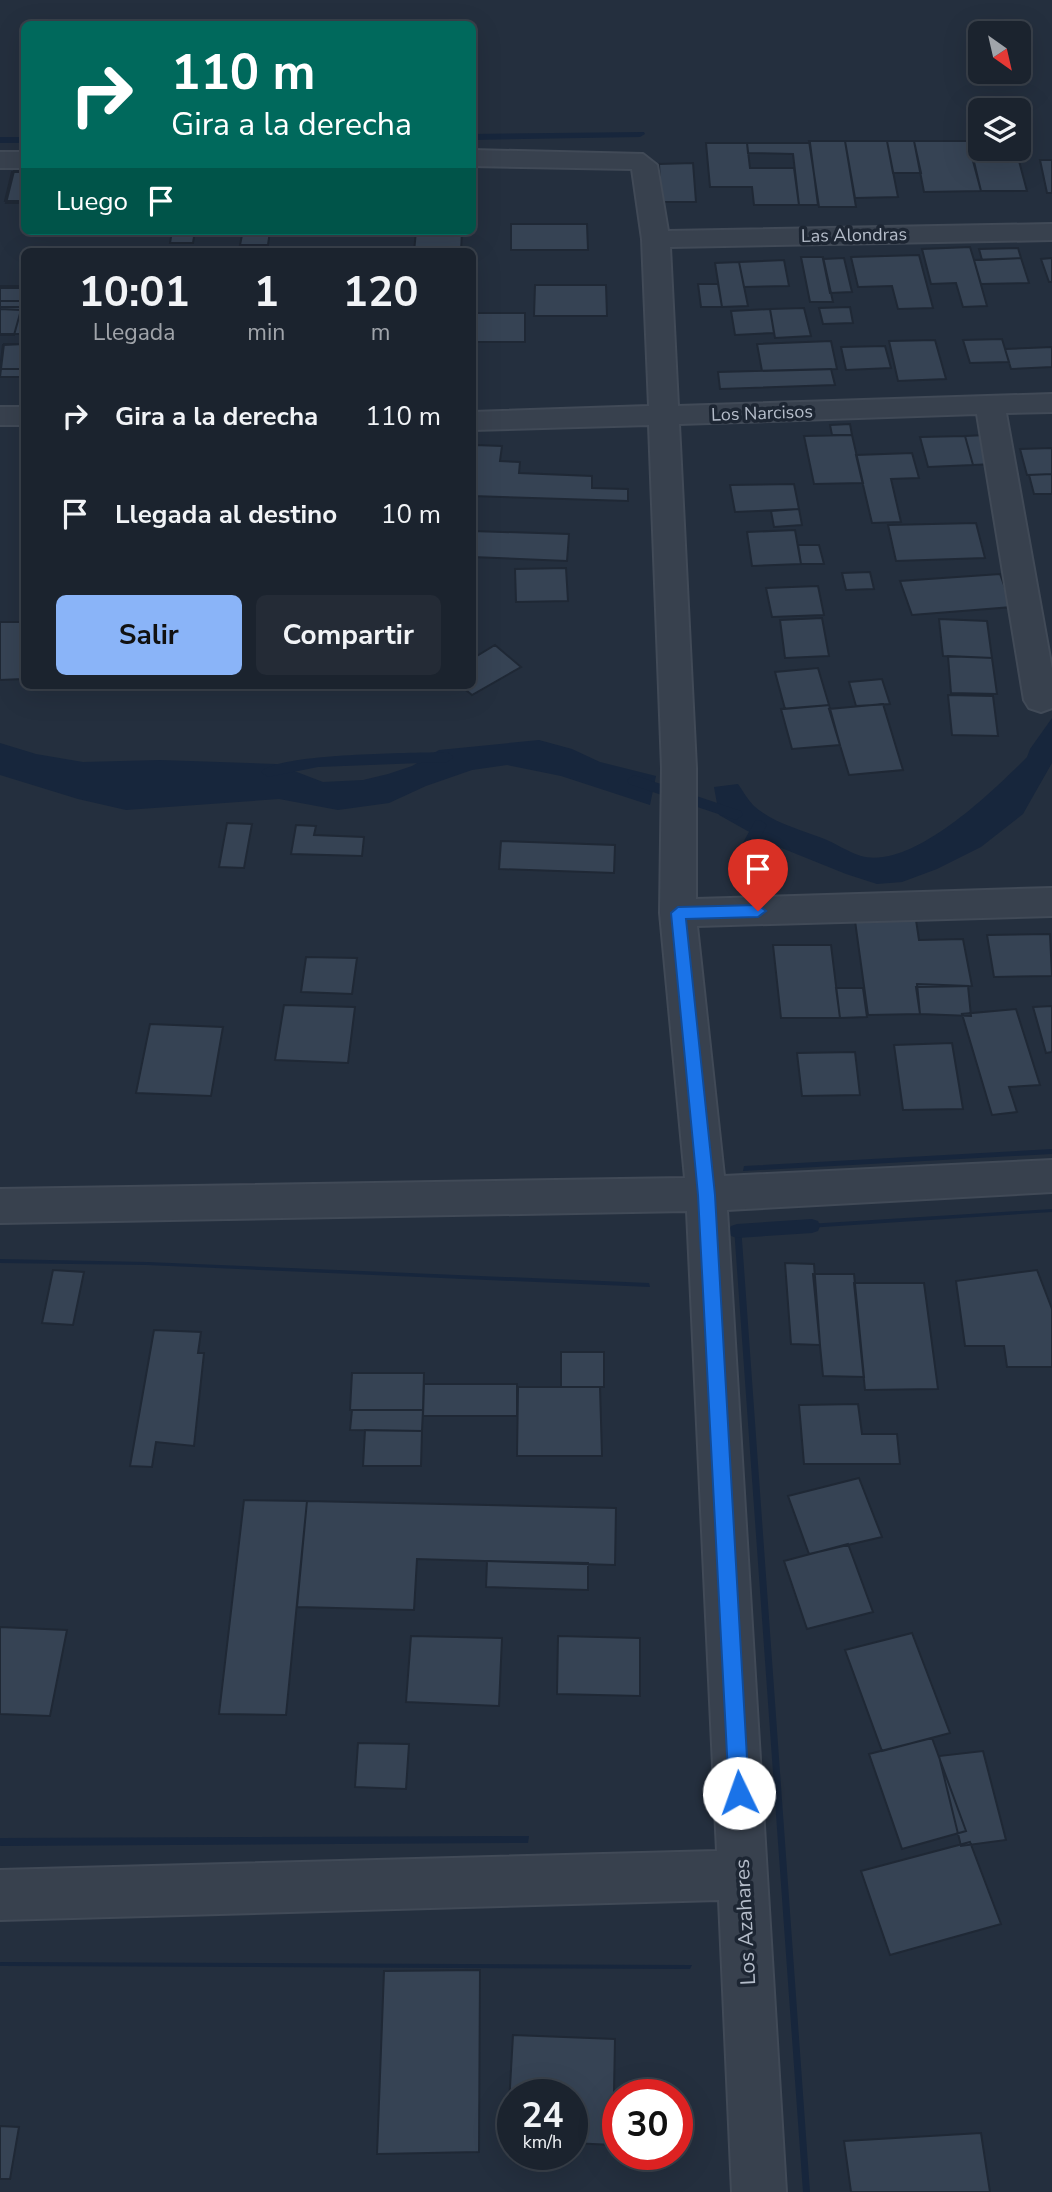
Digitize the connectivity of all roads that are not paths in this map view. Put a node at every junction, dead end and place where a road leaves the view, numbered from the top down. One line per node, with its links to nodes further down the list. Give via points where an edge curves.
1 (476, 158): 5 (street, Los Azahares, via 634,160 644,165)
2 (0, 160): 3 (street)
3 (21, 160)
4 (1052, 232): 5 (street, Las Alondras)
5 (656, 239): 10 (street, Los Azahares)
6 (1052, 403): 7 (street, Los Narcisos)
7 (990, 404): 10 (street, Los Narcisos); 12 (street)
8 (0, 416): 9 (street)
9 (21, 416)
10 (664, 417): 11 (street, Los Narcisos); 15 (street, Los Azahares, via 679,768)
11 (476, 421)
12 (1041, 700)
13 (1052, 872): 14 (street)
14 (1038, 903): 15 (street)
15 (678, 913): 17 (street, Los Azahares)
16 (1052, 1177): 17 (street)
17 (706, 1195): 18 (street); 19 (street, Los Azahares)
18 (0, 1206)
19 (743, 1875): 20 (street); 21 (street, Los Azahares)
20 (0, 1895)
21 (759, 2192)

